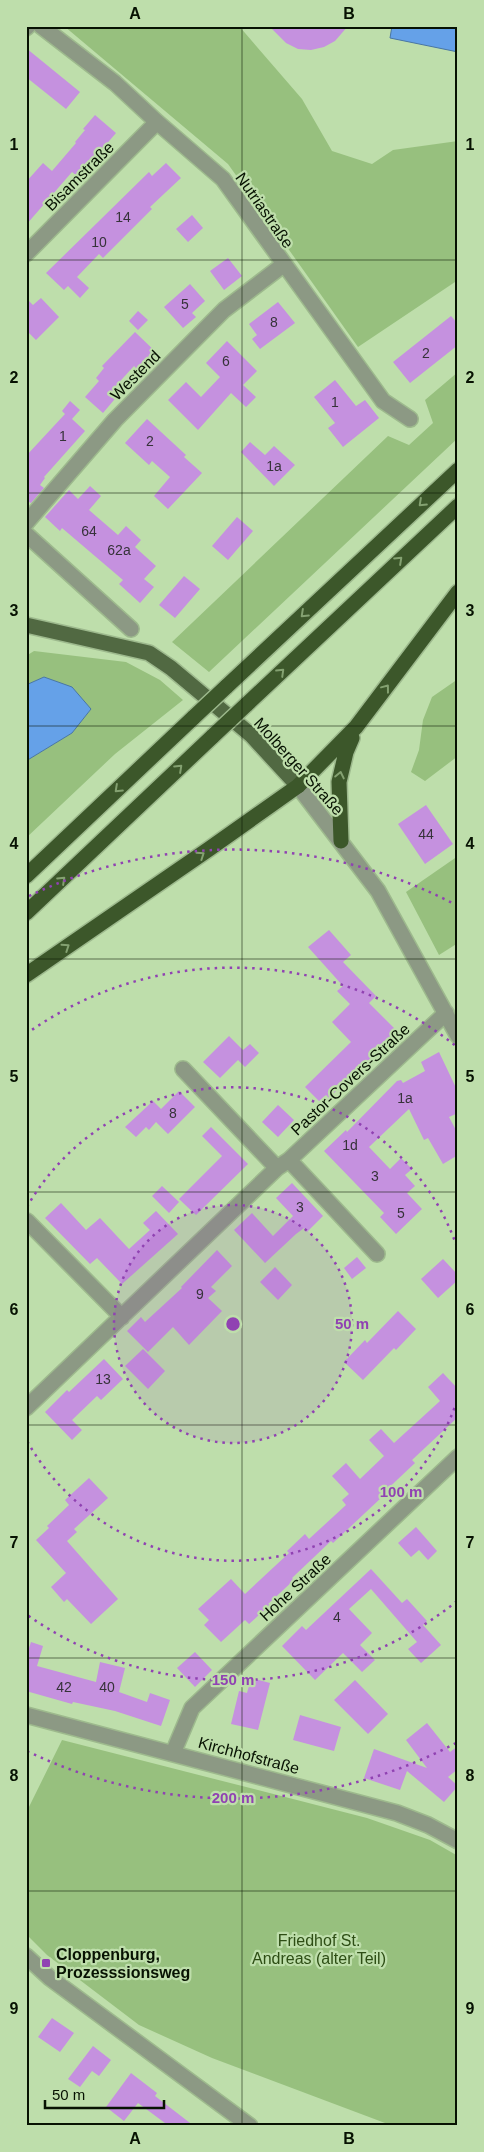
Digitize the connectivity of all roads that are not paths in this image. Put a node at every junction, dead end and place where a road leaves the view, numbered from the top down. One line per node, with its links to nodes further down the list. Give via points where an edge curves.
1 (41, 26): 2 (street, Nutriastraße, via 115,83)
2 (157, 122): 3 (street, Bisamstraße); 4 (street, Nutriastraße, via 223,179)
3 (26, 254)
4 (283, 265): 5 (street, Nutriastraße, via 383,401); 8 (street, Westend, via 224,310 115,420)
5 (410, 419)
6 (458, 470): 17 (highway, one-way to 17, bridge)
7 (458, 506): 20 (highway, one-way to 7, bridge)
8 (26, 523)
9 (26, 534): 13 (street)
10 (458, 592): 14 (highway, one-way to 10)
11 (26, 615): 12 (main road)
12 (26, 623): 15 (main road, Molberger Straße, via 149,653 251,735)
13 (131, 629)
14 (356, 727): 15 (highway); 16 (highway, one-way to 14, via 338,782)
15 (298, 786): 16 (street, Molberger Straße); 21 (highway, one-way to 15)
16 (341, 841): 22 (street, Molberger Straße, via 378,891)
17 (45, 858): 18 (highway); 19 (highway)
18 (26, 870)
19 (26, 876)
20 (26, 914)
21 (26, 975)
22 (446, 1013): 23 (street, Molberger Straße); 25 (street, Pastor-Covers-Straße)
23 (458, 1036)
24 (183, 1069): 25 (street)
25 (283, 1164): 27 (street); 28 (street, Pastor-Covers-Straße)
26 (27, 1221): 28 (street)
27 (377, 1254)
28 (122, 1317): 29 (street, Pastor-Covers-Straße)
29 (26, 1408)
30 (458, 1457): 32 (street, Hohe Straße, via 192,1708)
31 (26, 1715): 32 (street, Kirchhofstraße)
32 (174, 1753): 33 (street, Kirchhofstraße, via 397,1813)
33 (458, 1841)
34 (26, 1956): 35 (street, via 50,1978)
35 (250, 2126)

